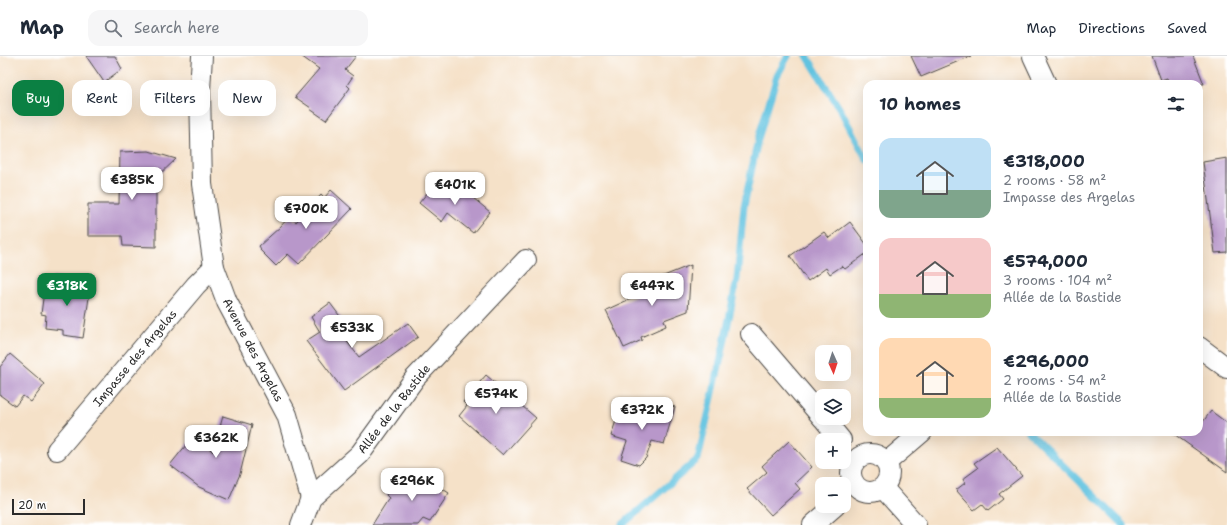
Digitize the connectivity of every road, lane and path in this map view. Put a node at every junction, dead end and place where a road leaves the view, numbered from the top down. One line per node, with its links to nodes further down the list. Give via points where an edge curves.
1 (202, 56): 5 (street, Avenue des Argelas, via 202,184)
2 (1033, 56): 3 (street)
3 (1044, 80)
4 (526, 260): 20 (street, Allée de la Bastide, via 415,378 360,454)
5 (214, 267): 13 (street, Impasse des Argelas); 20 (street, Avenue des Argelas, via 226,302 287,415)
6 (752, 334): 9 (street)
7 (1203, 350): 8 (street)
8 (1227, 368)
9 (815, 410)
10 (828, 425): 11 (street)
11 (835, 433)
12 (917, 436): 16 (street)
13 (57, 450)
14 (851, 452): 15 (street)
15 (857, 459): 16 (street, via 870,454 882,457); 18 (street, via 851,470)
16 (887, 462): 17 (street, via 889,479)
17 (883, 488): 19 (street, via 872,493); 24 (street)
18 (851, 489)
19 (851, 493)
20 (311, 498): 22 (street, Allée de la Bastide)
21 (827, 513): 23 (street)
22 (301, 525)
23 (813, 525)
24 (916, 525)

